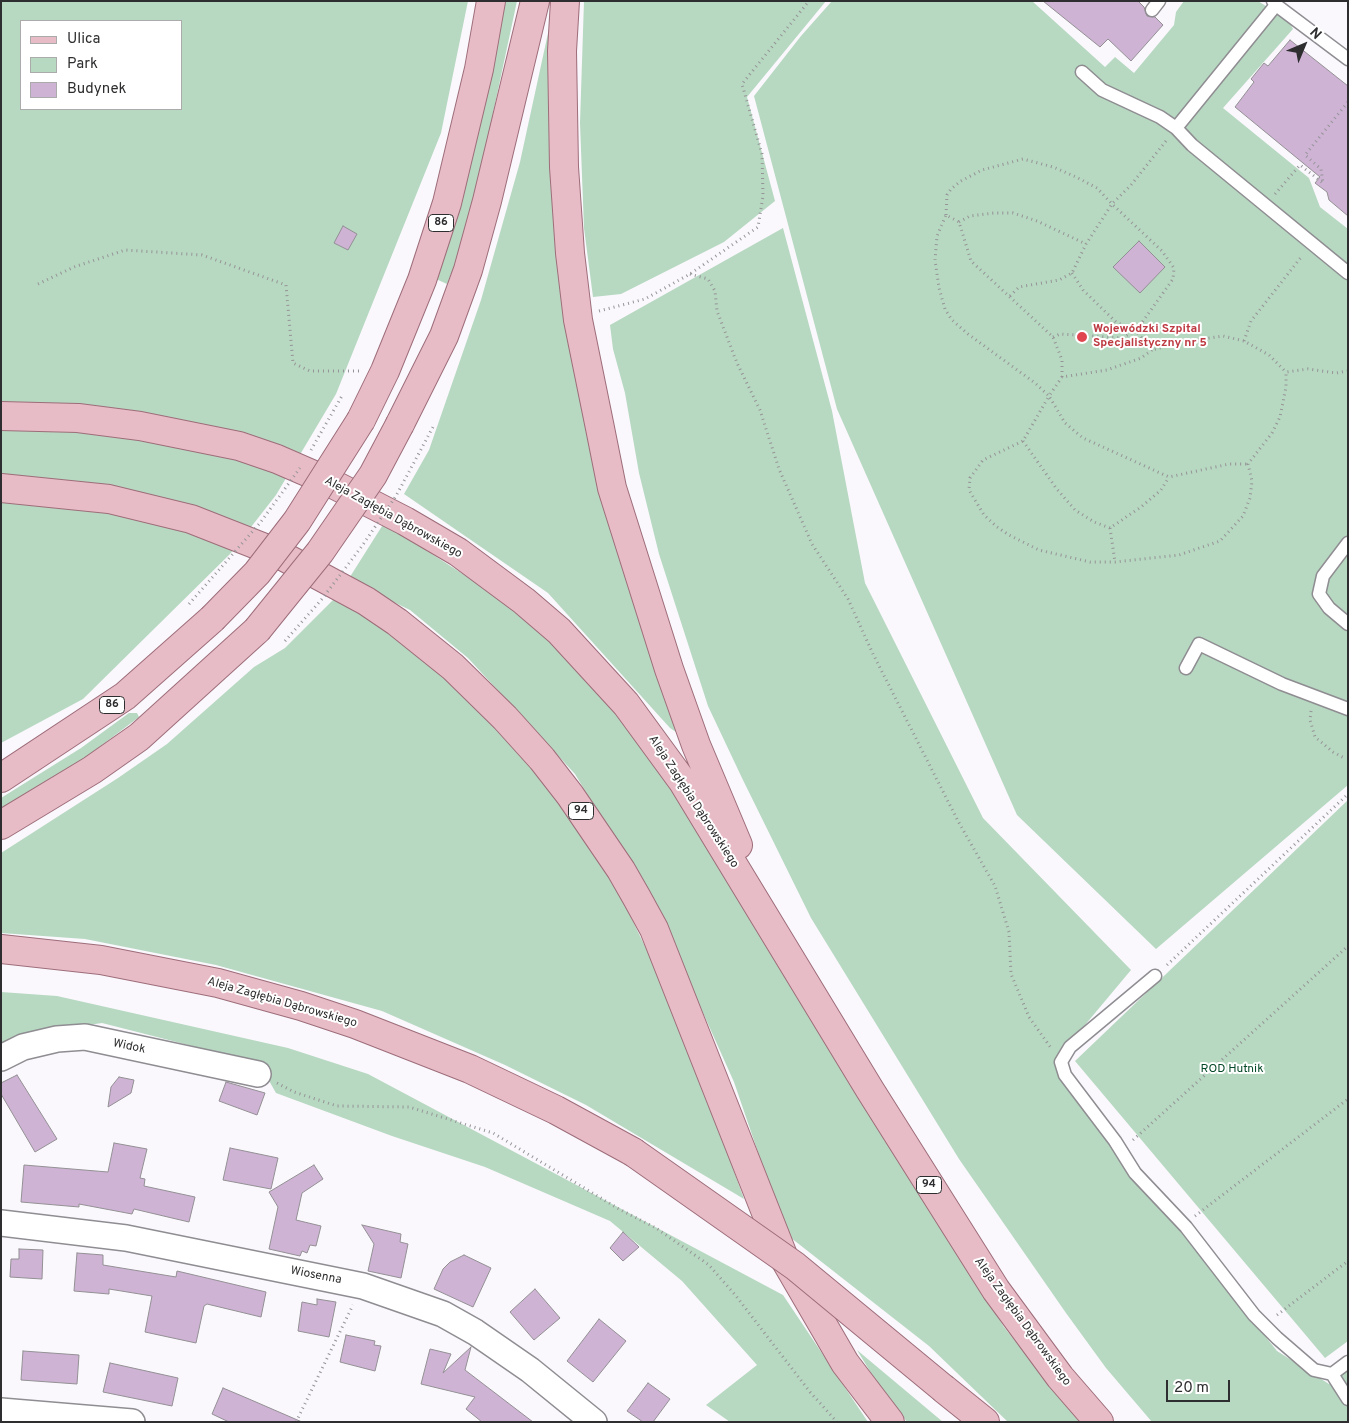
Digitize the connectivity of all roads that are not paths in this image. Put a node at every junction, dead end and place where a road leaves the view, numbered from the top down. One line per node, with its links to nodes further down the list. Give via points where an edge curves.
1 (491, 1): 15 (main road, 86, bridge, via 447,203 422,280 361,420 298,521 257,573 212,619 125,696)
2 (535, 1): 16 (main road, bridge, via 468,270 444,336 373,475 320,552 257,630 139,737 92,770)
3 (565, 1): 17 (main road, 94, via 562,52 564,167 578,320 612,488 696,745)
4 (1275, 3): 5 (lane); 7 (lane)
5 (1348, 60)
6 (1082, 72): 7 (lane, via 1102,90)
7 (1176, 128): 8 (lane, via 1192,145)
8 (1348, 273)
9 (1, 416): 17 (main road, Aleja Zagłębia Dąbrowskiego, via 78,418 239,446 322,479 405,521 485,570 559,631 626,704 683,782)
10 (1, 488): 29 (main road, 94, via 109,499 191,519 275,552 366,601 397,622 453,667 505,718 570,795 637,898 657,938 784,1258 845,1363)
11 (1348, 543): 12 (lane, via 1323,576 1319,594 1329,608)
12 (1348, 624)
13 (1186, 668): 14 (lane, via 1198,644 1282,684)
14 (1348, 709)
15 (1, 778)
16 (1, 825)
17 (777, 936): 31 (main road, Aleja Zagłębia Dąbrowskiego / 94, via 996,1290 1060,1377)
18 (1, 949): 30 (main road, Aleja Zagłębia Dąbrowskiego, bridge, via 87,958 208,981 310,1009 470,1069 556,1110 633,1152 795,1266)
19 (1156, 976): 24 (lane, via 1070,1047 1061,1062 1065,1075 1135,1173 1183,1225 1265,1326 1314,1370)
20 (1, 1058): 21 (street, Widok, via 23,1047 85,1037)
21 (258, 1074)
22 (1, 1223): 28 (street, Wiosenna, via 126,1238 362,1286 443,1314 475,1332 530,1370)
23 (1348, 1362): 24 (lane)
24 (1332, 1374): 25 (lane)
25 (1348, 1399)
26 (1, 1411): 27 (street)
27 (132, 1422)
28 (594, 1422)
29 (890, 1422)
30 (985, 1422)
31 (1099, 1422)

